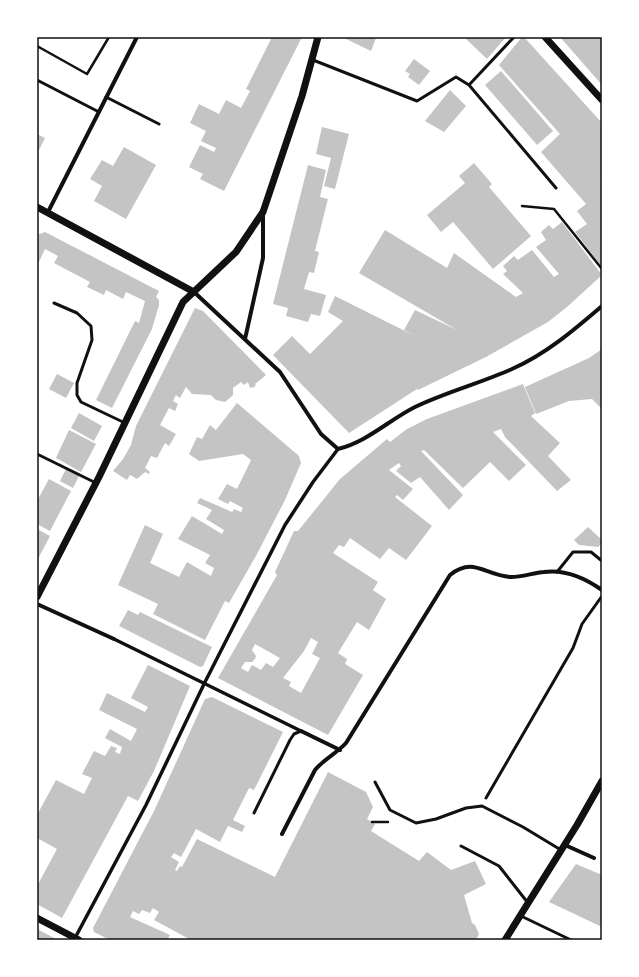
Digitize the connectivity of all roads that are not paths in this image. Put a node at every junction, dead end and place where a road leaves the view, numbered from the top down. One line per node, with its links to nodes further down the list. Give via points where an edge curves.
1 (137, 37): 8 (street)
2 (318, 37): 5 (street)
3 (514, 37): 7 (lane)
4 (545, 37): 9 (street)
5 (313, 60): 7 (lane, via 417,101 456,76); 15 (street)
6 (37, 80): 10 (lane)
7 (469, 85): 12 (lane)
8 (106, 97): 10 (street); 11 (lane)
9 (602, 100)
10 (99, 112): 14 (street)
11 (159, 124)
12 (556, 188)
13 (37, 207): 14 (street)
14 (48, 212): 16 (street)
15 (264, 212): 16 (street, via 236,252); 19 (street, via 263,258)
16 (194, 292): 19 (street); 20 (street, via 184,302)
17 (54, 304): 20 (lane, via 78,313 91,326 92,340 77,383 77,394 81,402)
18 (602, 306): 21 (street, via 574,330 513,368 415,407 354,445)
19 (245, 339): 21 (street, via 280,372 321,434)
20 (125, 423): 23 (street)
21 (338, 449): 31 (street, via 316,477 286,525)
22 (37, 454): 23 (lane)
23 (96, 483): 28 (street)
24 (602, 561): 25 (lane, via 591,552 573,552)
25 (557, 572): 26 (street, via 577,576); 33 (street, via 512,577 464,566 450,575)
26 (602, 590)
27 (602, 596): 36 (lane, via 582,624 574,648)
28 (37, 597)
29 (37, 604): 30 (street)
30 (114, 639): 31 (street)
31 (205, 682): 32 (street); 45 (street, via 146,805)
32 (301, 731): 33 (street); 37 (lane, via 294,734 290,740)
33 (340, 750): 38 (street, via 315,770)
34 (375, 782): 40 (lane, via 390,810 416,823 466,808 482,806)
35 (602, 782): 40 (street)
36 (486, 798)
37 (254, 813)
38 (282, 834)
39 (461, 846): 42 (lane, via 500,866)
40 (563, 848): 41 (street); 42 (street)
41 (594, 858)
42 (529, 904): 43 (street)
43 (521, 916): 46 (street); 47 (lane)
44 (37, 918): 45 (street)
45 (76, 939)
46 (505, 940)
47 (570, 940)

